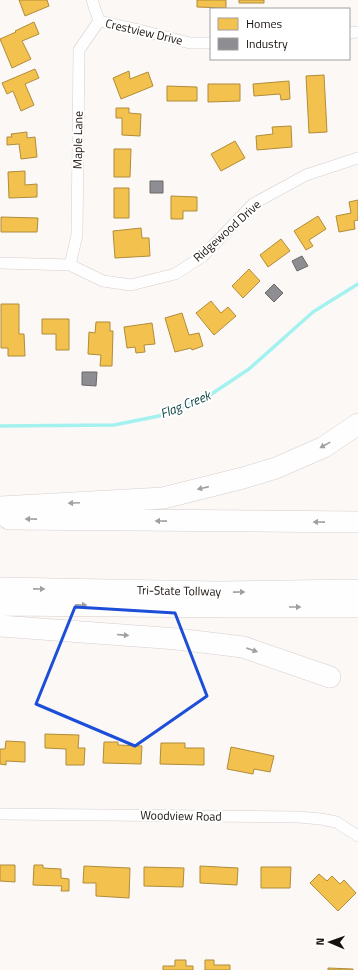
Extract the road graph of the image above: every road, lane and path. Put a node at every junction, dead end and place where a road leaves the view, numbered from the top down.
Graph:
1 (92, 0) edge
2 (99, 21) junction
3 (210, 43) edge
4 (358, 158) edge
5 (0, 263) edge
6 (70, 265) junction
7 (358, 424) edge
8 (0, 507) edge
9 (0, 519) edge
10 (358, 522) edge
11 (0, 588) edge
12 (358, 590) edge
13 (0, 604) edge
14 (358, 607) edge
15 (0, 626) edge
16 (330, 677) dead end
17 (0, 814) edge
18 (358, 836) edge

1 - 2 street, Crestview Drive
2 - 3 street, Crestview Drive
2 - 6 street, Maple Lane
4 - 6 street, Ridgewood Drive
5 - 6 street, Ridgewood Drive
7 -> 8 highway
10 -> 9 highway
11 -> 12 highway, Tri-State Tollway
13 -> 14 highway, Tri-State Tollway
15 -> 16 highway
17 - 18 street, Woodview Road

